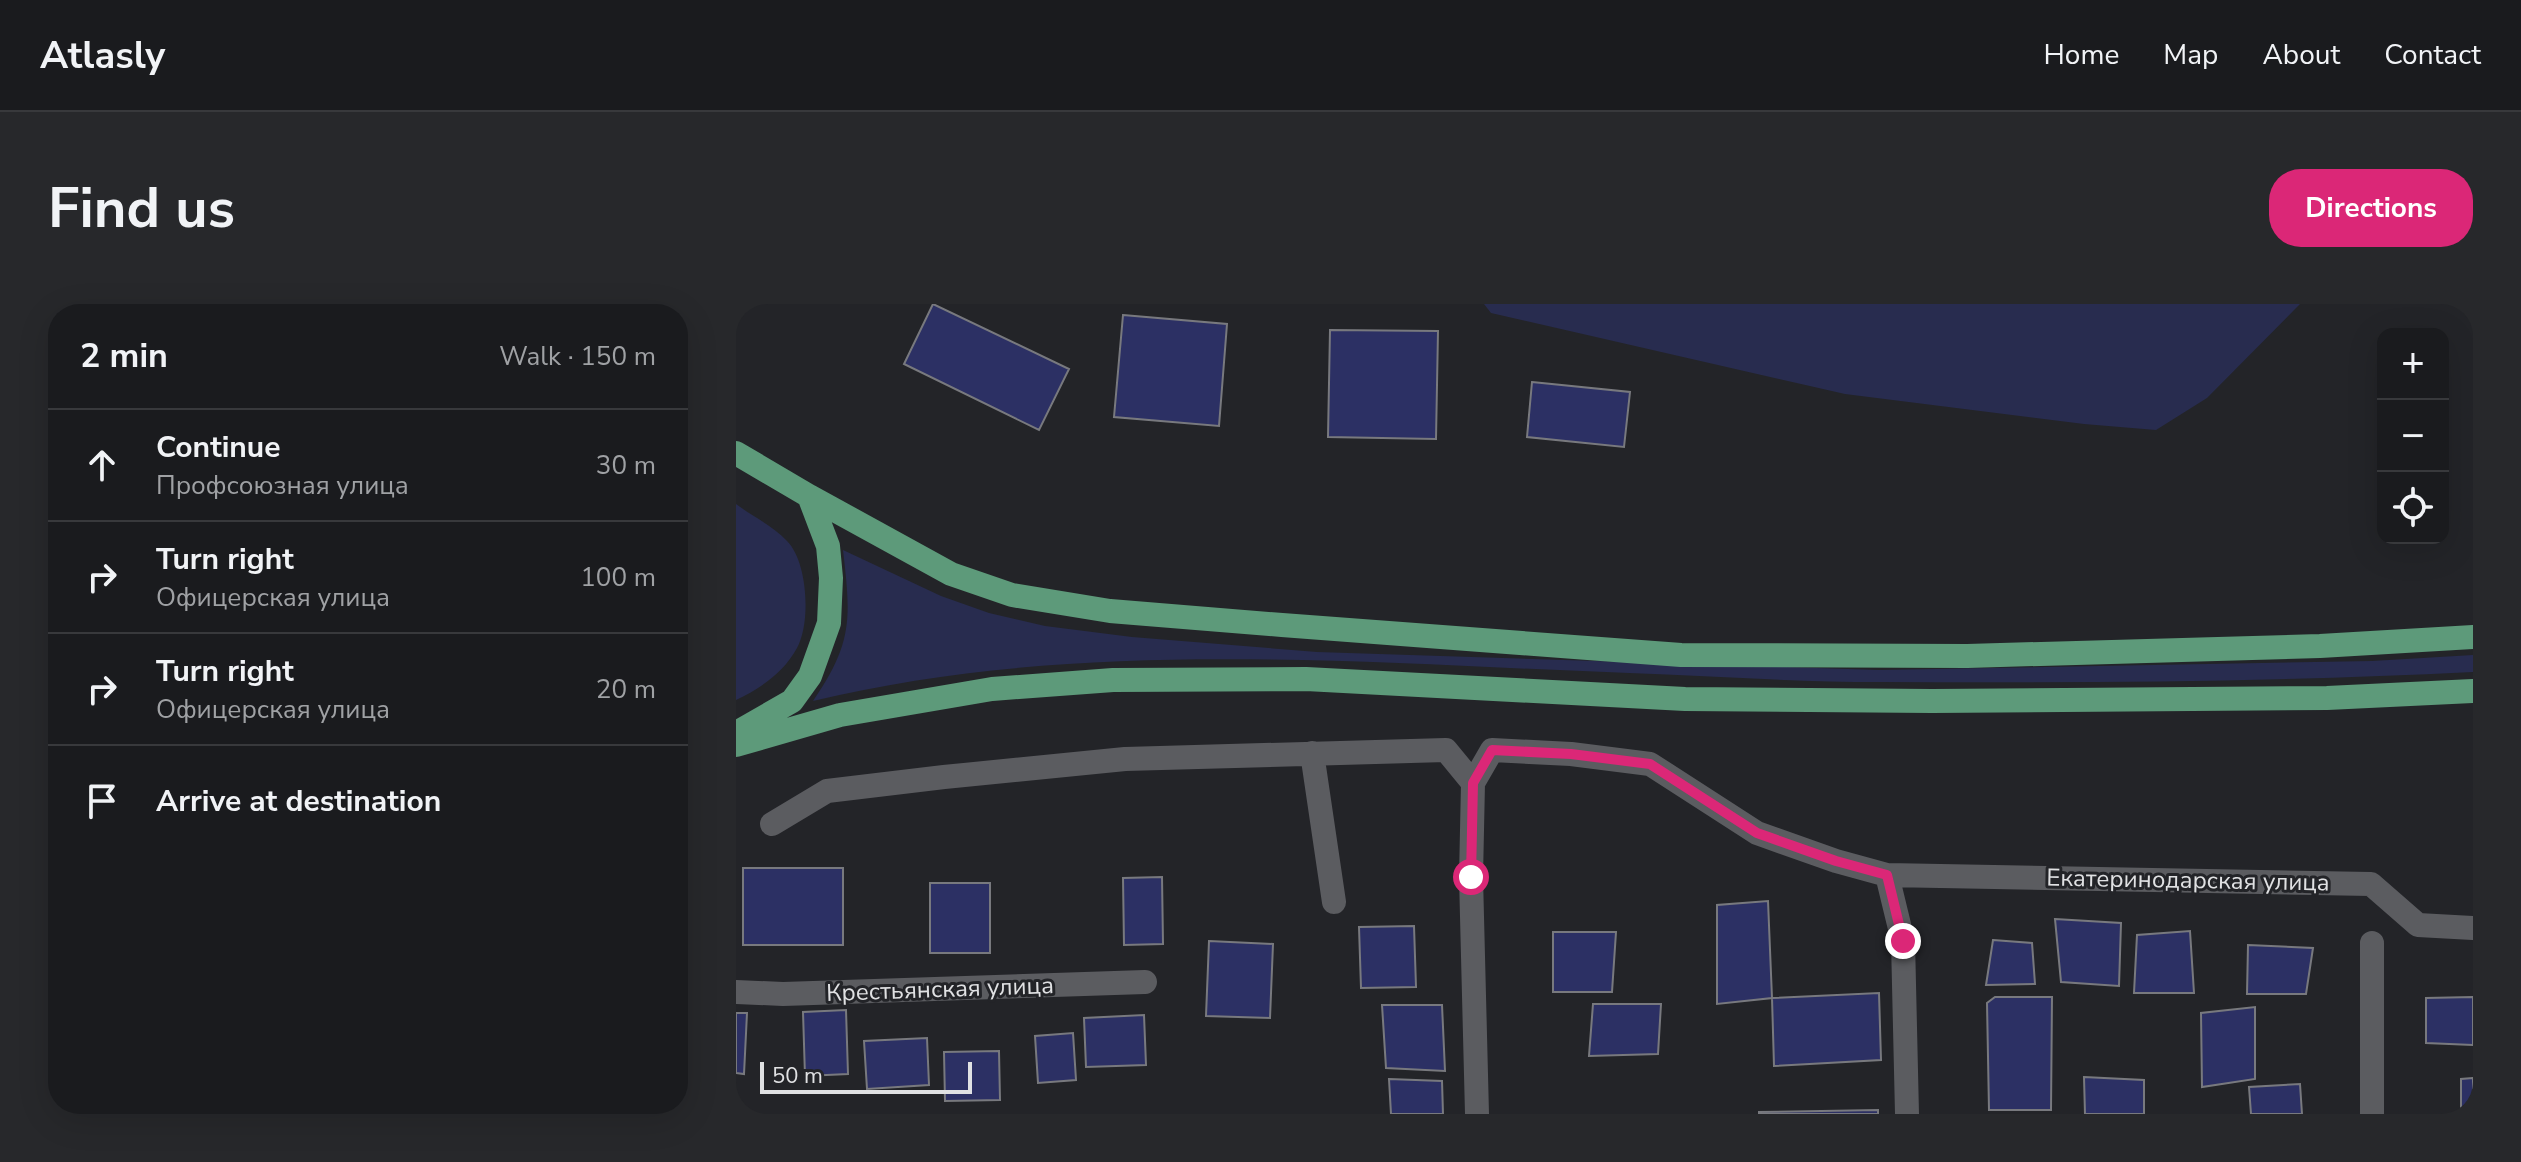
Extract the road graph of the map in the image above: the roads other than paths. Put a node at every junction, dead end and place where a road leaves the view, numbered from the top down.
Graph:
1 (736, 453) edge
2 (809, 496) junction
3 (2473, 637) edge
4 (2473, 691) edge
5 (736, 733) edge
6 (736, 745) edge
7 (1312, 753) junction
8 (1473, 783) junction
9 (772, 824) dead end
10 (1887, 875) junction
11 (1334, 902) dead end
12 (2473, 928) edge
13 (2372, 943) dead end
14 (1145, 982) dead end
15 (736, 992) edge
16 (1477, 1114) edge
17 (1907, 1114) edge
18 (2372, 1114) edge

1 - 2 main road
2 - 3 main road
2 - 5 main road
4 - 6 main road
7 - 8 street
7 - 9 street
7 - 11 street
8 - 10 street, Екатеринодарская улица
8 - 16 street
10 - 12 street, Екатеринодарская улица
10 - 17 street
13 - 18 street
14 - 15 street, Крестьянская улица

